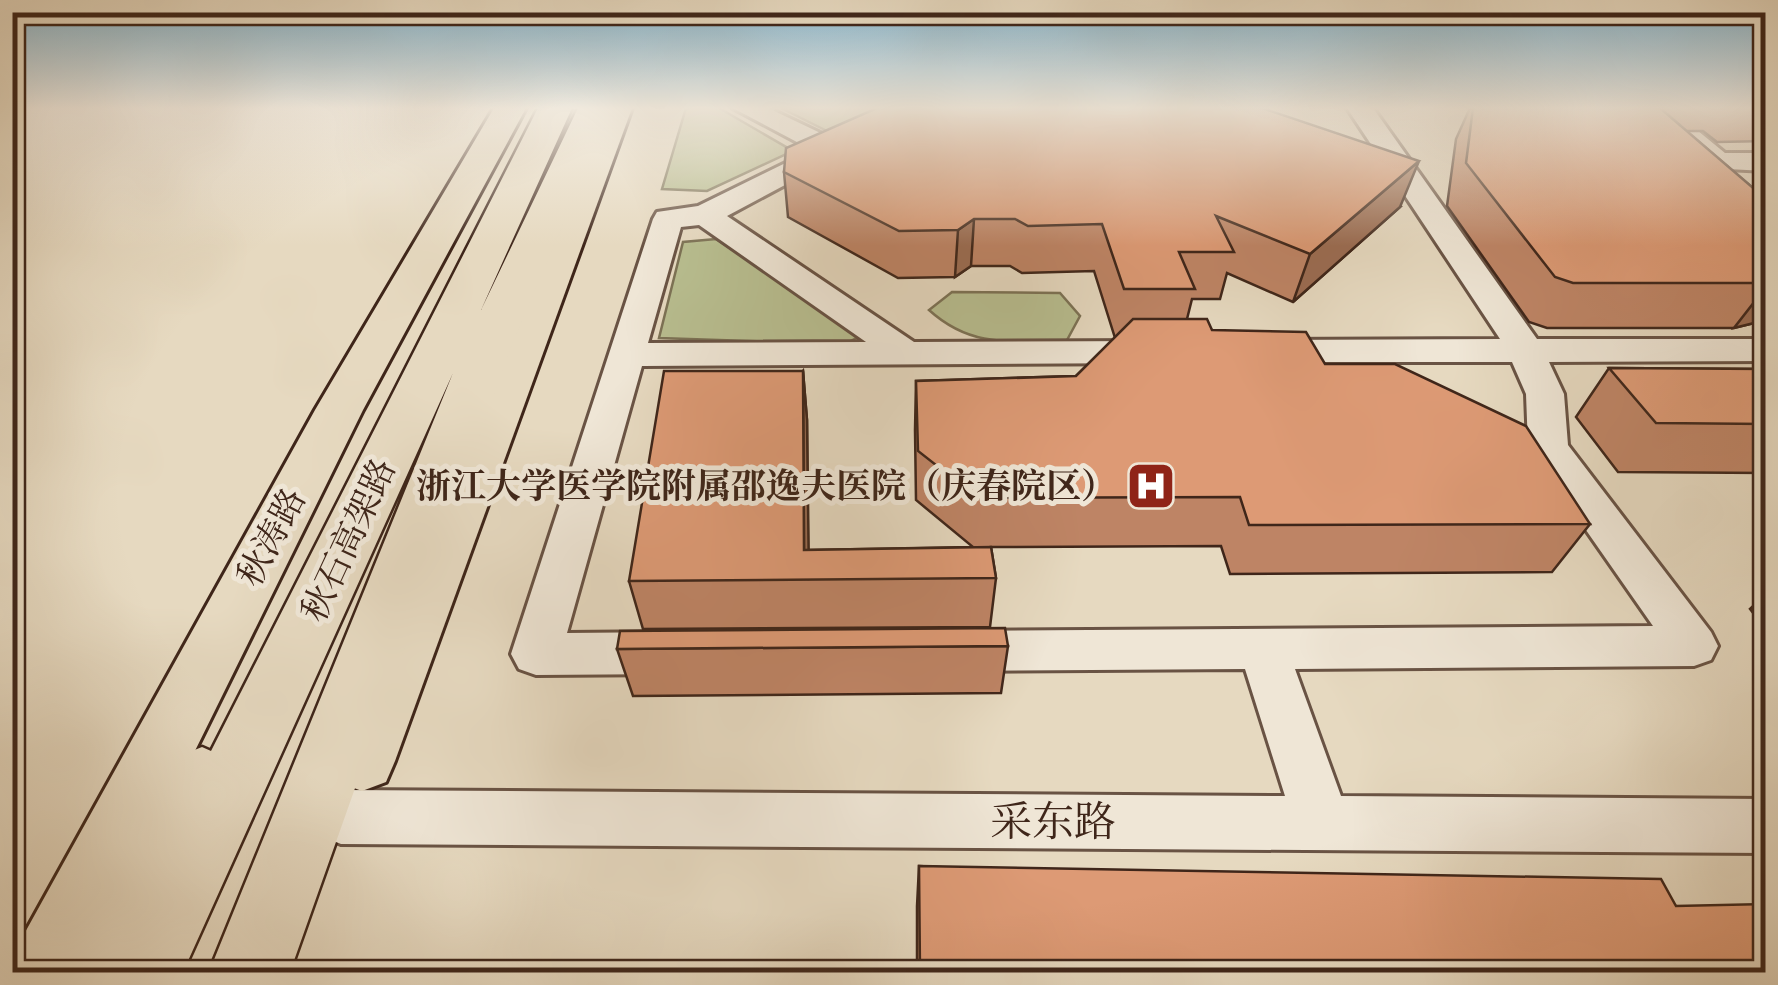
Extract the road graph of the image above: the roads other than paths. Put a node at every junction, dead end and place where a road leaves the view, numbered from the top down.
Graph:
1 (484, 154) edge
2 (533, 154) edge
3 (574, 154) edge
4 (598, 154) edge
5 (826, 154) edge
6 (1391, 154) edge
7 (1689, 154) edge
8 (1708, 154) edge
9 (1766, 162) edge
10 (1723, 184) edge
11 (705, 214) junction
12 (1524, 349) junction
13 (1766, 350) edge
14 (1186, 352) edge
15 (1226, 352) edge
16 (628, 355) junction
17 (908, 355) junction
18 (323, 592) junction
19 (1263, 649) junction
20 (909, 651) edge
21 (712, 653) edge
22 (341, 816) junction
23 (1322, 823) junction
24 (1766, 826) edge
25 (45, 972) edge
26 (78, 972) edge
27 (142, 972) edge
28 (250, 972) edge
29 (282, 972) edge

1 - 25 main road, 秋涛路
2 - 18 highway, 秋石高架路
3 - 28 highway, 秋石高架路
4 - 22 main road
5 - 11 street
6 - 12 street
7 - 10 street
8 - 9 street
11 - 16 street
11 - 17 street
12 - 13 street
12 - 15 street
12 - 19 street
14 - 17 street
16 - 17 street
16 - 21 street
18 - 26 highway
18 - 27 highway, 秋石高架路
19 - 20 street
19 - 23 street
22 - 23 street, 采东路
22 - 29 main road
23 - 24 street, 采东路

